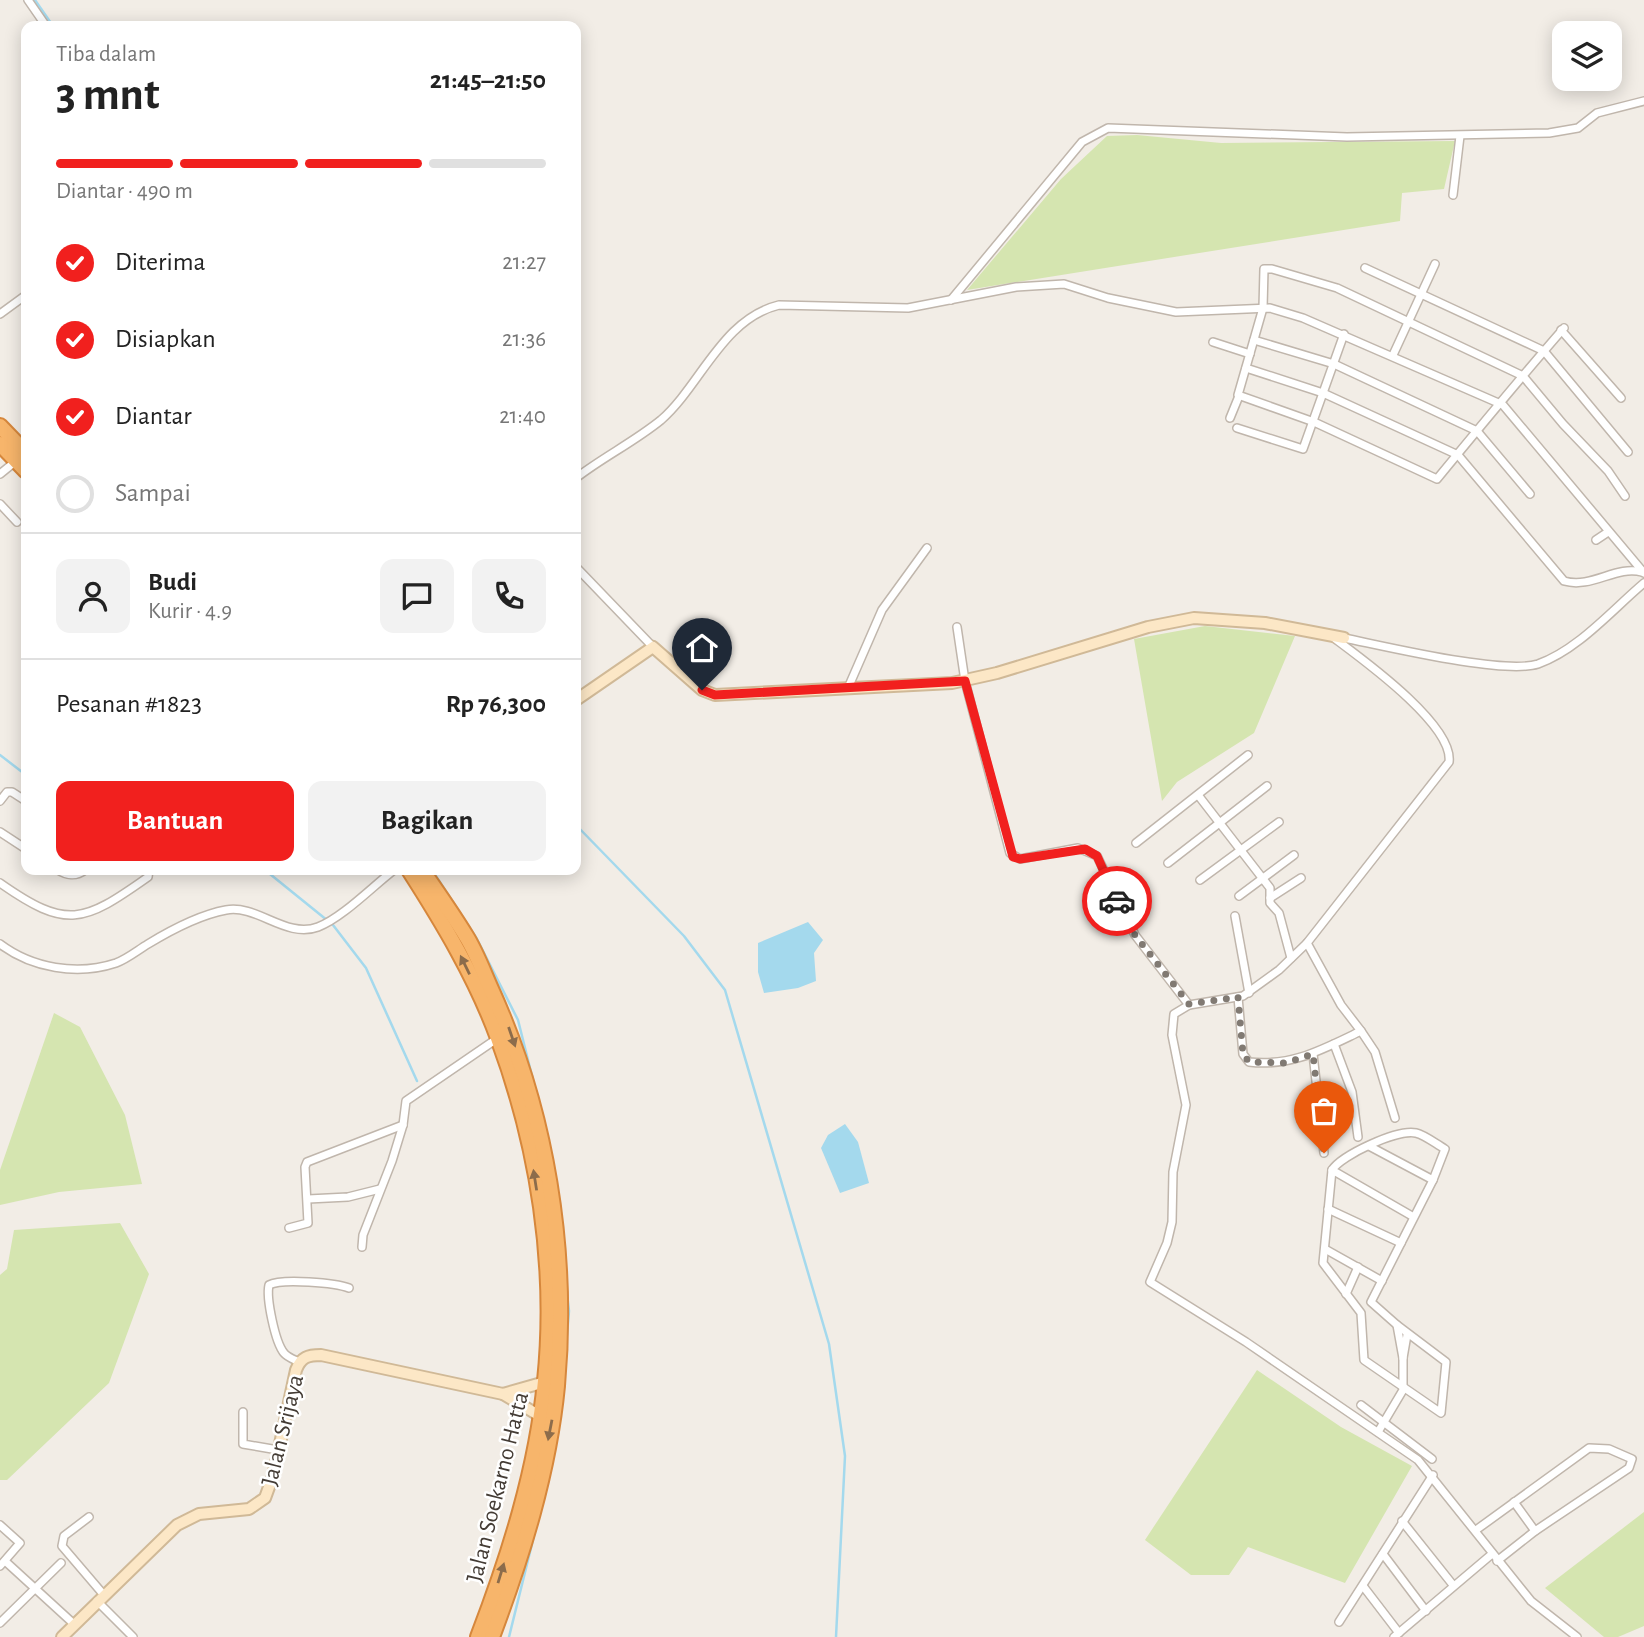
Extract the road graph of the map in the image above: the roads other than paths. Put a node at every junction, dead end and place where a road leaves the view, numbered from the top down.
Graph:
1 (28, 0) edge
2 (43, 21) edge
3 (1644, 101) edge
4 (1460, 136) junction
5 (1453, 195) dead end
6 (1435, 264) dead end
7 (1365, 268) dead end
8 (1421, 293) junction
9 (21, 299) edge
10 (951, 300) junction
11 (1263, 308) junction
12 (0, 314) edge
13 (1408, 321) junction
14 (1344, 334) junction
15 (1254, 340) junction
16 (1213, 342) dead end
17 (1544, 351) junction
18 (1250, 354) junction
19 (1393, 355) junction
20 (1334, 364) junction
21 (1246, 368) junction
22 (1523, 376) junction
23 (1323, 393) junction
24 (1239, 396) junction
25 (1622, 398) dead end
26 (1499, 403) junction
27 (1230, 418) dead end
28 (1314, 422) junction
29 (0, 426) edge
30 (1237, 428) dead end
31 (1477, 431) junction
32 (0, 444) edge
33 (1628, 452) dead end
34 (1458, 454) junction
35 (15, 466) edge
36 (581, 475) edge
37 (1530, 494) dead end
38 (1625, 496) dead end
39 (0, 504) edge
40 (17, 522) dead end
41 (1608, 532) junction
42 (1596, 540) dead end
43 (927, 548) dead end
44 (581, 572) edge
45 (1644, 573) edge
46 (1644, 583) edge
47 (957, 627) dead end
48 (1331, 636) junction
49 (1343, 638) joint
50 (653, 647) junction
51 (965, 681) junction
52 (848, 688) junction
53 (581, 697) edge
54 (1248, 755) dead end
55 (1267, 786) dead end
56 (1198, 795) junction
57 (21, 798) edge
58 (0, 802) edge
59 (1220, 822) junction
60 (1279, 822) dead end
61 (0, 832) edge
62 (1136, 843) dead end
63 (21, 846) edge
64 (1241, 850) junction
65 (1294, 855) dead end
66 (1168, 863) dead end
67 (148, 875) edge
68 (388, 875) edge
69 (412, 875) edge
70 (425, 875) edge
71 (1262, 878) junction
72 (1301, 878) dead end
73 (1200, 880) dead end
74 (0, 883) edge
75 (1239, 896) dead end
76 (1270, 898) junction
77 (1235, 916) dead end
78 (1307, 943) junction
79 (0, 944) edge
80 (1292, 958) junction
81 (1249, 993) junction
82 (1238, 997) junction
83 (1189, 1004) junction
84 (1361, 1031) junction
85 (498, 1038) junction
86 (1334, 1044) junction
87 (1313, 1054) junction
88 (1395, 1118) dead end
89 (403, 1125) junction
90 (1358, 1137) dead end
91 (1369, 1146) junction
92 (1324, 1153) dead end
93 (1332, 1170) junction
94 (1433, 1180) junction
95 (380, 1189) junction
96 (308, 1199) junction
97 (1328, 1209) junction
98 (1412, 1216) junction
99 (289, 1228) dead end
100 (1401, 1243) junction
101 (362, 1247) dead end
102 (1325, 1249) junction
103 (1358, 1267) junction
104 (1382, 1281) junction
105 (349, 1289) dead end
106 (1346, 1294) junction
107 (1371, 1302) junction
108 (1361, 1313) junction
109 (1397, 1325) junction
110 (1407, 1335) junction
111 (1402, 1358) junction
112 (299, 1362) junction
113 (545, 1382) junction
114 (1403, 1390) junction
115 (503, 1394) junction
116 (1361, 1405) dead end
117 (243, 1412) dead end
118 (540, 1416) junction
119 (1385, 1424) junction
120 (1378, 1432) junction
121 (278, 1450) junction
122 (1432, 1459) dead end
123 (1433, 1475) junction
124 (1514, 1502) junction
125 (89, 1517) dead end
126 (1402, 1521) junction
127 (0, 1525) edge
128 (1476, 1530) junction
129 (1535, 1531) junction
130 (1382, 1554) junction
131 (1492, 1554) junction
132 (1497, 1561) junction
133 (61, 1563) dead end
134 (3, 1564) edge
135 (1453, 1585) junction
136 (1363, 1586) junction
137 (34, 1588) junction
138 (100, 1597) junction
139 (1426, 1611) junction
140 (1339, 1622) dead end
141 (0, 1623) edge
142 (75, 1625) junction
143 (1396, 1635) edge
144 (62, 1637) edge
145 (133, 1637) edge
146 (478, 1637) edge
147 (492, 1637) edge
148 (1577, 1637) edge

1 - 2 street
3 - 4 street
4 - 5 street
4 - 10 street
6 - 8 street
7 - 8 street
8 - 13 street
8 - 17 street
9 - 12 street
10 - 11 street
10 - 36 street
11 - 13 street
11 - 14 street
11 - 15 street
13 - 19 street
13 - 22 street
14 - 19 street
14 - 20 street
15 - 18 street
15 - 20 street
16 - 18 street
17 - 22 street
17 - 25 street
17 - 33 street
18 - 21 street
19 - 26 street
20 - 23 street
20 - 31 street
21 - 23 street
21 - 24 street
22 - 26 street
22 - 38 street
23 - 28 street
23 - 34 street
24 - 27 street
24 - 28 street
26 - 31 street
26 - 41 street
28 - 30 street
28 - 34 street
29 - 35 highway
31 - 34 street
31 - 37 street
32 - 35 highway
34 - 45 street
39 - 40 street
41 - 42 street
41 - 45 street
43 - 52 street
44 - 50 street
46 - 49 street
47 - 51 street
48 - 49 street
48 - 51 street
48 - 78 street
50 - 52 street
50 - 53 street
51 - 52 street
51 - 83 street
54 - 56 street
55 - 59 street
56 - 59 street
56 - 62 street
57 - 58 street
59 - 64 street
59 - 66 street
60 - 64 street
61 - 63 street
64 - 71 street
64 - 73 street
65 - 71 street
67 - 74 street
68 - 79 street
85 -> 69 highway, Jalan Soekarno Hatta
70 -> 147 highway, Jalan Soekarno Hatta
71 - 75 street
71 - 76 street
72 - 76 street
76 - 80 street
77 - 81 street
78 - 80 street
78 - 84 street
80 - 81 street
81 - 82 street
82 - 83 street
82 - 87 street
83 - 120 street
84 - 86 street
84 - 88 street
85 - 89 street
113 -> 85 highway, Jalan Soekarno Hatta
86 - 87 street
86 - 90 street
87 - 92 street
89 - 95 street
89 - 96 street
91 - 93 street
91 - 94 street
91 - 94 street
93 - 97 street
93 - 98 street
94 - 98 street
95 - 96 street
95 - 101 street
96 - 99 street
97 - 100 street
97 - 102 street
98 - 100 street
100 - 104 street
102 - 103 street
102 - 106 street
103 - 104 street
103 - 106 street
104 - 107 street
105 - 112 street
106 - 108 street
107 - 108 street
107 - 109 street
108 - 114 street
109 - 110 street
109 - 111 street
110 - 111 street
110 - 114 street
111 - 114 street
112 - 115 street, Jalan Srijaya
112 - 121 street, Jalan Srijaya
113 - 115 street, Jalan Srijaya
113 - 118 highway, Jalan Soekarno Hatta
114 - 119 street
115 - 118 street
116 - 119 street
117 - 121 street
146 -> 118 highway, Jalan Soekarno Hatta
119 - 120 street
119 - 122 street
120 - 123 street
121 - 138 street, Jalan Srijaya
123 - 126 street
123 - 128 street
124 - 128 street
124 - 129 street
124 - 129 street
125 - 138 street
126 - 130 street
126 - 135 street
127 - 134 street
128 - 131 street
129 - 132 street
130 - 136 street
130 - 139 street
131 - 132 street
131 - 135 street
132 - 148 street
133 - 137 street
134 - 137 street
135 - 139 street
136 - 140 street
136 - 143 street
137 - 141 street
137 - 142 street
138 - 142 street, Jalan Srijaya
138 - 145 street
139 - 143 street
142 - 144 street, Jalan Srijaya

